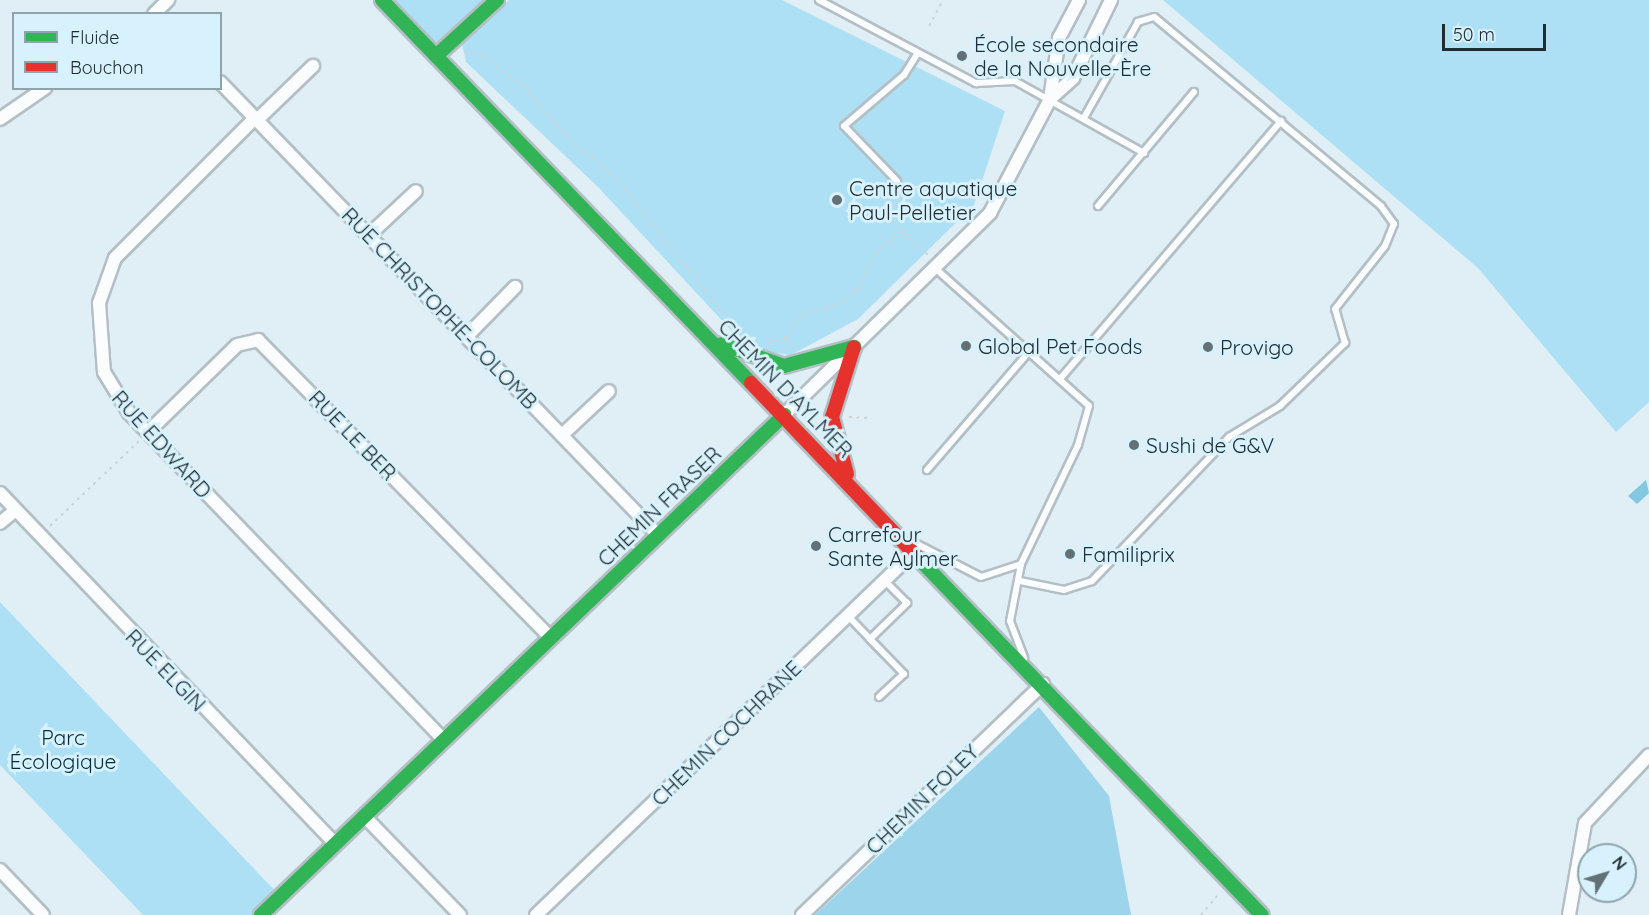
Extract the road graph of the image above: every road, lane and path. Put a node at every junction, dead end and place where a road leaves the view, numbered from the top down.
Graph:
1 (168, 0) edge
2 (382, 0) edge
3 (497, 0) edge
4 (819, 0) edge
5 (943, 0) edge
6 (1079, 0) edge
7 (1111, 0) edge
8 (156, 12) edge
9 (929, 26) dead end
10 (460, 51) dead end
11 (917, 54) junction
12 (436, 56) junction
13 (313, 66) dead end
14 (222, 84) edge
15 (42, 90) edge
16 (1194, 92) dead end
17 (1050, 99) junction
18 (1084, 118) junction
19 (0, 119) edge
20 (256, 119) junction
21 (1281, 122) junction
22 (1144, 153) junction
23 (897, 181) joint
24 (416, 190) dead end
25 (1098, 206) dead end
26 (904, 234) junction
27 (369, 235) junction
28 (937, 267) junction
29 (515, 287) dead end
30 (705, 334) junction
31 (466, 336) junction
32 (742, 336) dead end
33 (786, 339) junction
34 (759, 340) dead end
35 (854, 347) junction
36 (1029, 352) junction
37 (796, 357) dead end
38 (1060, 379) junction
39 (609, 391) dead end
40 (784, 415) junction
41 (844, 417) dead end
42 (870, 418) dead end
43 (147, 432) junction
44 (562, 435) junction
45 (927, 470) dead end
46 (855, 489) junction
47 (0, 493) edge
48 (12, 512) junction
49 (0, 523) edge
50 (658, 535) junction
51 (899, 535) junction
52 (38, 538) junction
53 (915, 551) junction
54 (1021, 564) junction
55 (885, 581) junction
56 (1020, 581) junction
57 (848, 616) junction
58 (550, 638) junction
59 (870, 639) junction
60 (1029, 669) junction
61 (1043, 684) junction
62 (879, 697) dead end
63 (444, 740) junction
64 (1649, 755) edge
65 (1160, 804) junction
66 (364, 816) junction
67 (335, 844) junction
68 (0, 870) edge
69 (1231, 881) junction
70 (43, 915) edge
71 (261, 915) edge
72 (460, 915) edge
73 (536, 915) edge
74 (802, 915) edge
75 (1201, 915) edge
76 (1262, 915) edge
77 (1277, 915) edge
78 (1569, 915) edge

1 - 8 street
2 - 12 main road, CHEMIN D'AYLMER
3 - 12 main road
4 - 11 lane
5 - 9 path
6 - 17 street, CHEMIN FRASER
7 - 17 street, CHEMIN FRASER
10 - 32 path
11 - 17 lane
11 - 23 lane
12 - 30 main road, CHEMIN D'AYLMER
13 - 20 street, RUE EDWARD
14 - 20 street, RUE CHRISTOPHE-COLOMB
15 - 19 street
16 - 22 lane
17 - 18 lane
17 - 28 street, CHEMIN FRASER
18 - 21 lane
18 - 22 lane
20 - 27 street, RUE CHRISTOPHE-COLOMB
20 - 43 street, RUE EDWARD
21 - 38 lane
21 - 56 lane
22 - 25 lane
23 - 26 path
24 - 27 street
26 - 28 path
26 - 33 path
27 - 31 street, RUE CHRISTOPHE-COLOMB
28 - 35 street, CHEMIN FRASER
28 - 36 lane
29 - 31 street
30 - 35 main road
30 - 40 main road, CHEMIN D'AYLMER
31 - 44 street, RUE CHRISTOPHE-COLOMB
33 - 34 path
33 - 37 path
35 - 40 street, CHEMIN FRASER
35 - 46 main road
36 - 38 lane
36 - 45 lane
38 - 54 lane
39 - 44 street
40 - 46 main road, CHEMIN D'AYLMER
40 - 50 main road, CHEMIN FRASER
41 - 42 path
43 - 52 path
43 - 58 street, RUE LE BER
43 - 63 street, RUE EDWARD
44 - 50 street, RUE CHRISTOPHE-COLOMB
46 - 51 main road, CHEMIN D'AYLMER
47 - 48 street, RUE ELGIN
48 - 49 street
48 - 52 street, RUE ELGIN
50 - 58 main road, CHEMIN FRASER
51 - 53 main road, CHEMIN D'AYLMER
51 - 54 lane
52 - 67 street, RUE ELGIN
53 - 55 street, CHEMIN COCHRANE
53 - 60 main road, CHEMIN D'AYLMER
54 - 56 lane
55 - 57 street, CHEMIN COCHRANE
55 - 59 lane
56 - 60 lane
57 - 59 lane
57 - 73 street, CHEMIN COCHRANE
58 - 63 main road, CHEMIN FRASER
59 - 62 lane
60 - 61 main road, CHEMIN D'AYLMER
61 - 65 main road, CHEMIN D'AYLMER
61 - 74 street, CHEMIN FOLEY
63 - 66 main road, CHEMIN FRASER
64 - 78 street
65 - 69 main road, CHEMIN D'AYLMER
65 - 77 main road, CHEMIN D'AYLMER
66 - 67 main road, CHEMIN FRASER
66 - 72 street
67 - 71 main road, CHEMIN FRASER
68 - 70 street
69 - 75 path
69 - 76 main road, CHEMIN D'AYLMER

